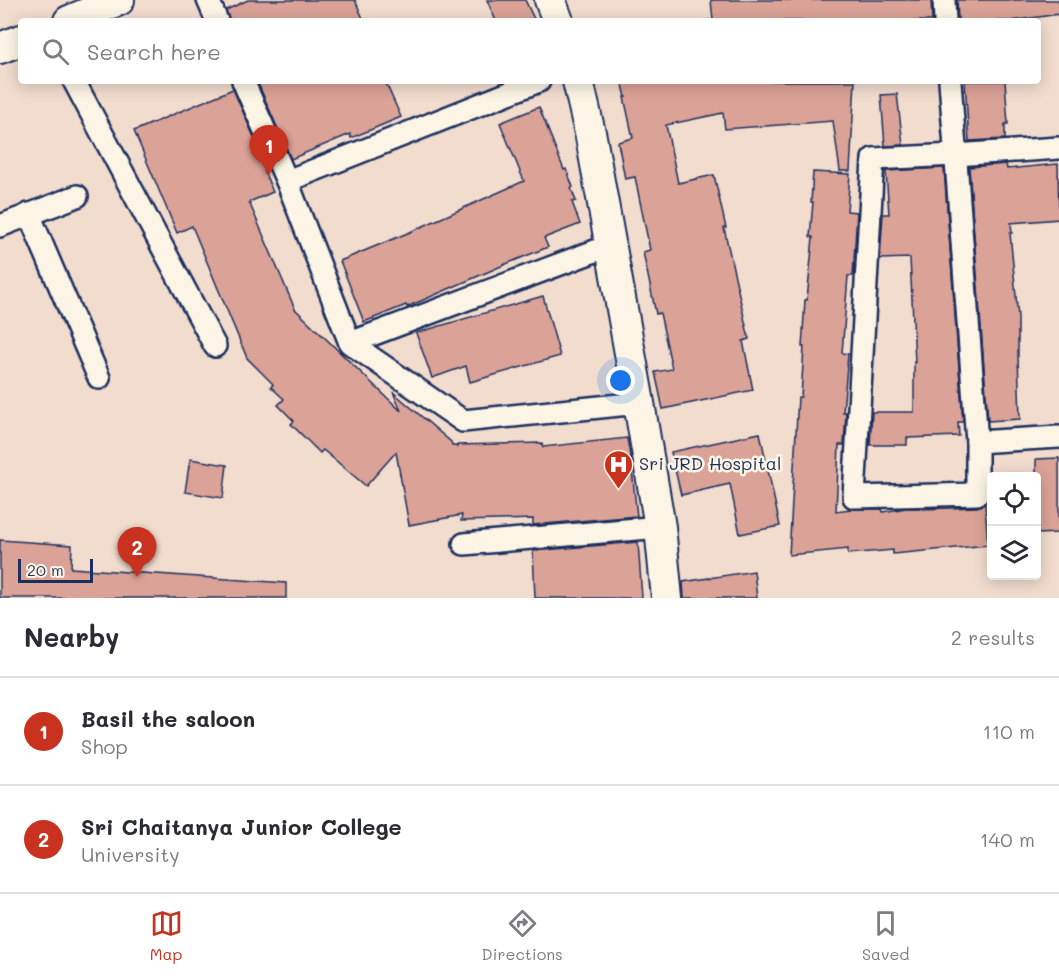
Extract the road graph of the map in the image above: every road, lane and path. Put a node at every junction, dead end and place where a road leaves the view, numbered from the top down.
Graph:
1 (119, 0) edge
2 (208, 0) edge
3 (550, 0) edge
4 (944, 0) edge
5 (76, 18) edge
6 (216, 18) edge
7 (557, 18) edge
8 (945, 18) edge
9 (18, 41) edge
10 (0, 48) edge
11 (76, 84) edge
12 (244, 84) edge
13 (531, 84) edge
14 (579, 84) edge
15 (950, 84) edge
16 (1059, 147) edge
17 (955, 155) junction
18 (287, 181) junction
19 (76, 196) dead end
20 (29, 214) junction
21 (0, 226) edge
22 (611, 244) junction
23 (350, 343) junction
24 (215, 346) dead end
25 (99, 378) dead end
26 (639, 403) junction
27 (1059, 437) edge
28 (977, 442) junction
29 (660, 527) junction
30 (464, 544) dead end
31 (667, 598) edge

1 - 5 street
2 - 6 street
3 - 7 street
4 - 8 street
9 - 10 street
11 - 24 street
12 - 18 street
13 - 18 street
14 - 22 street
15 - 17 street
16 - 17 street
17 - 28 street
17 - 28 street
18 - 23 street
19 - 20 street
20 - 21 street
20 - 25 street
22 - 23 street
22 - 26 street
23 - 26 street
26 - 29 street
27 - 28 street
29 - 30 street
29 - 31 street

